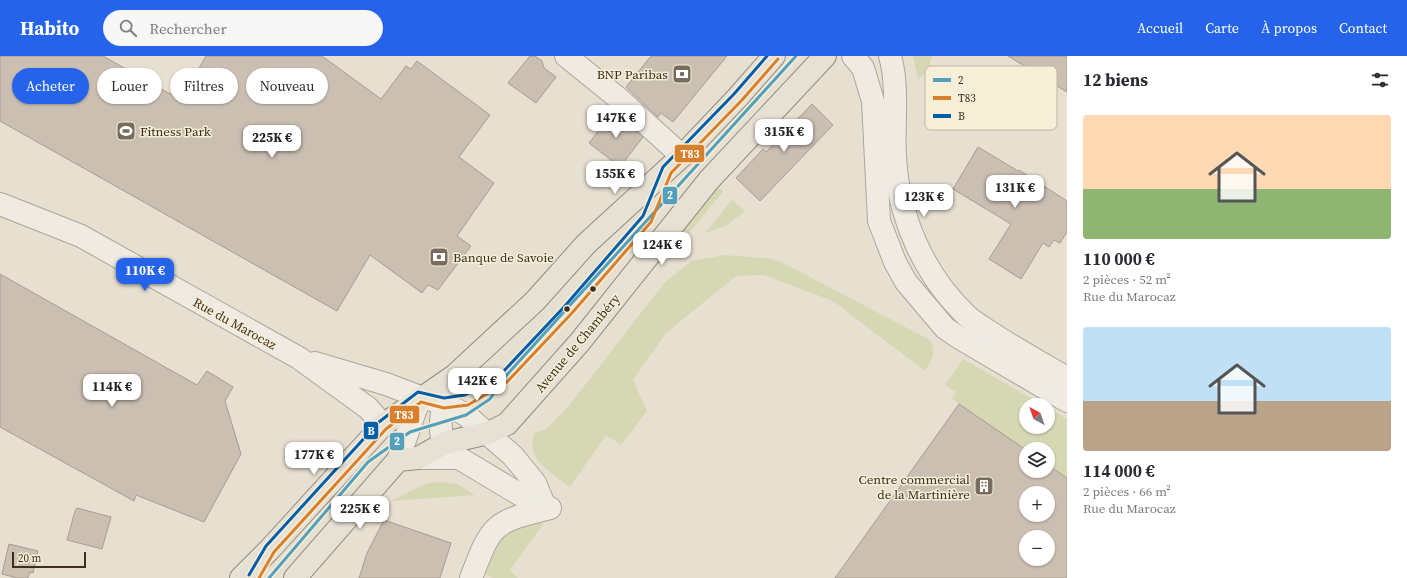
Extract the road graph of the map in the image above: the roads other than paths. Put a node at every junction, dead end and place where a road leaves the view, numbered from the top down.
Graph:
1 (566, 56) edge
2 (774, 56) edge
3 (825, 56) edge
4 (852, 56) edge
5 (890, 56) edge
6 (682, 156) junction
7 (0, 204) edge
8 (958, 337) junction
9 (1024, 354) junction
10 (299, 358) junction
11 (454, 376) junction
12 (1067, 378) edge
13 (420, 397) junction
14 (1067, 401) edge
15 (444, 403) junction
16 (383, 425) junction
17 (488, 433) junction
18 (452, 451) junction
19 (408, 459) junction
20 (550, 508) dead end
21 (246, 573) edge
22 (295, 578) edge
23 (470, 578) edge

1 - 6 street
2 - 6 main road
3 - 17 main road, Avenue de Chambéry
4 - 8 street
5 - 9 street
6 - 11 main road
7 - 10 street, Rue du Marocaz
8 - 9 street
8 - 14 street
9 - 12 street
10 - 13 street, Rue du Marocaz
10 - 16 street, Rue du Marocaz
11 - 13 main road
11 - 15 street
13 - 15 street, Rue du Marocaz
13 - 16 main road
13 - 19 street
15 - 17 street, Rue du Marocaz
15 - 18 street
16 - 21 main road
17 - 18 main road, Avenue de Chambéry
17 - 18 street, Rue du Marocaz
18 - 19 main road, Avenue de Chambéry
19 - 22 main road, Avenue de Chambéry
20 - 23 street

